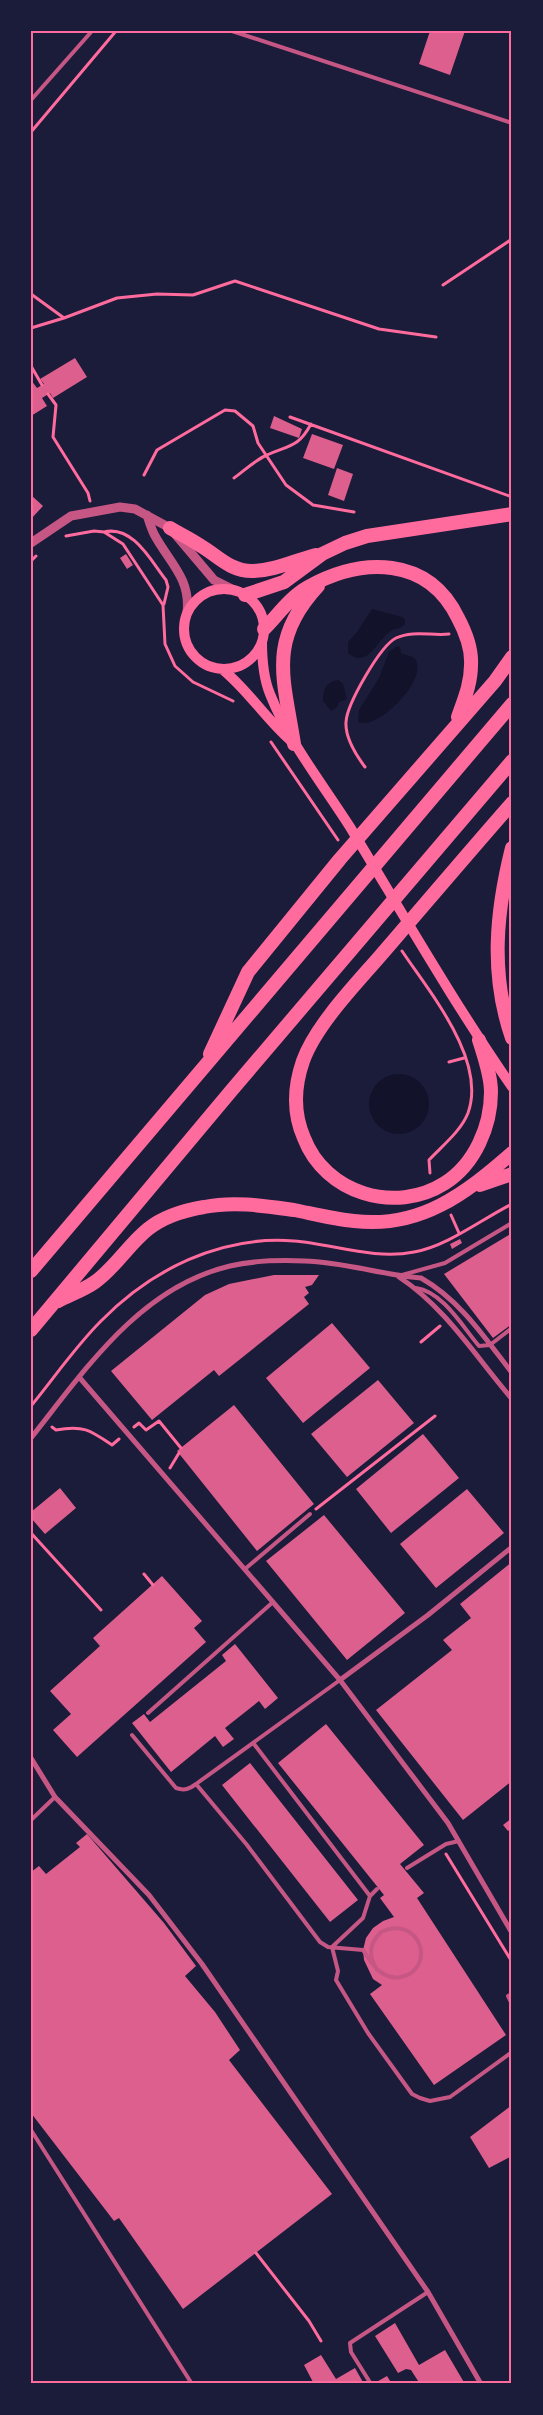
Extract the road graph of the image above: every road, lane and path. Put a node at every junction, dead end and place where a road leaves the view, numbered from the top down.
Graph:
1 (92, 31) edge
2 (116, 31) edge
3 (232, 31) edge
4 (31, 100) edge
5 (512, 123) edge
6 (31, 132) edge
7 (512, 239) edge
8 (443, 285) dead end
9 (31, 294) edge
10 (64, 318) junction
11 (31, 328) edge
12 (436, 337) dead end
13 (31, 366) edge
14 (42, 385) dead end
15 (48, 394) dead end
16 (290, 417) dead end
17 (312, 424) junction
18 (265, 456) junction
19 (144, 475) dead end
20 (234, 478) dead end
21 (512, 497) edge
22 (92, 511) junction
23 (354, 512) dead end
24 (512, 514) edge
25 (147, 515) junction
26 (170, 528) junction
27 (94, 531) junction
28 (104, 532) junction
29 (64, 537) dead end
30 (31, 543) edge
31 (38, 554) dead end
32 (322, 554) junction
33 (31, 561) edge
34 (323, 582) junction
35 (239, 593) junction
36 (164, 605) junction
37 (187, 612) junction
38 (463, 627) junction
39 (263, 636) junction
40 (512, 657) edge
41 (222, 669) junction
42 (512, 704) edge
43 (239, 705) dead end
44 (456, 725) junction
45 (267, 737) dead end
46 (294, 744) junction
47 (512, 761) edge
48 (365, 767) dead end
49 (512, 803) edge
50 (512, 848) edge
51 (342, 854) junction
52 (395, 946) junction
53 (512, 1038) edge
54 (480, 1040) junction
55 (464, 1058) junction
56 (449, 1062) dead end
57 (202, 1071) junction
58 (512, 1087) edge
59 (512, 1153) edge
60 (430, 1174) dead end
61 (512, 1174) edge
62 (472, 1188) junction
63 (449, 1212) dead end
64 (512, 1223) edge
65 (459, 1232) dead end
66 (31, 1271) edge
67 (399, 1276) junction
68 (416, 1288) junction
69 (52, 1304) junction
70 (512, 1328) edge
71 (31, 1330) edge
72 (434, 1331) dead end
73 (421, 1342) dead end
74 (490, 1345) junction
75 (512, 1373) edge
76 (79, 1377) junction
77 (512, 1399) edge
78 (435, 1416) dead end
79 (31, 1438) edge
80 (179, 1454) dead end
81 (165, 1475) junction
82 (310, 1514) joint
83 (31, 1533) edge
84 (512, 1547) edge
85 (245, 1569) junction
86 (144, 1574) dead end
87 (153, 1585) dead end
88 (273, 1602) junction
89 (101, 1610) dead end
90 (340, 1680) junction
91 (148, 1713) dead end
92 (132, 1735) dead end
93 (254, 1744) junction
94 (31, 1758) edge
95 (196, 1784) junction
96 (55, 1797) junction
97 (31, 1820) edge
98 (460, 1841) junction
99 (441, 1847) junction
100 (407, 1868) dead end
101 (377, 1889) dead end
102 (370, 1896) junction
103 (512, 1933) edge
104 (332, 1947) junction
105 (512, 1962) edge
106 (377, 1970) junction
107 (512, 1994) edge
108 (512, 2004) edge
109 (512, 2052) edge
110 (31, 2130) edge
111 (256, 2253) dead end
112 (428, 2292) junction
113 (321, 2341) dead end
114 (192, 2384) edge
115 (371, 2384) edge
116 (481, 2384) edge

1 - 4 lane
2 - 6 path
3 - 5 lane
7 - 8 path
9 - 10 path
10 - 11 path
10 - 12 path
13 - 14 path
15 - 22 path
16 - 17 path
17 - 18 path
17 - 21 path
18 - 19 path
18 - 20 path
18 - 23 path
22 - 25 street
22 - 27 path
22 - 30 street
24 - 32 highway
25 - 26 street
25 - 37 street
26 - 32 highway
26 - 35 street
27 - 28 path
27 - 29 path
28 - 36 path
28 - 36 path
31 - 33 path
32 - 35 highway
34 - 38 highway
34 - 39 highway
34 - 46 highway
35 - 37 main road
35 - 39 main road
36 - 43 path
37 - 41 main road
38 - 44 highway
38 - 48 path
39 - 41 main road
39 - 46 main road
40 - 44 highway
41 - 46 main road
42 - 57 highway
44 - 51 highway
45 - 51 path
46 - 54 main road
47 - 69 highway
49 - 52 highway
50 - 53 highway
51 - 57 highway
52 - 54 highway
52 - 55 path
54 - 58 main road
55 - 56 path
55 - 60 path
57 - 66 highway
59 - 62 highway
61 - 62 highway
62 - 69 highway
63 - 65 path
64 - 67 lane
67 - 68 street
67 - 74 street
67 - 76 street
68 - 74 lane
68 - 77 street
69 - 71 highway
70 - 74 lane
72 - 73 path
74 - 75 street
76 - 79 street
76 - 81 street
78 - 82 path
80 - 81 path
81 - 85 street
82 - 85 lane
83 - 89 path
84 - 90 street
85 - 88 street
86 - 87 path
88 - 90 street
88 - 91 lane
90 - 93 lane
90 - 98 street
92 - 95 lane
93 - 95 lane
93 - 102 lane
94 - 96 street
95 - 104 lane
96 - 97 lane
96 - 112 street
98 - 99 lane
98 - 103 street
99 - 100 lane
99 - 105 path
101 - 102 lane
102 - 104 lane
104 - 106 lane
104 - 109 lane
106 - 106 lane
107 - 108 lane
110 - 114 lane
111 - 113 path
112 - 115 lane
112 - 116 street

